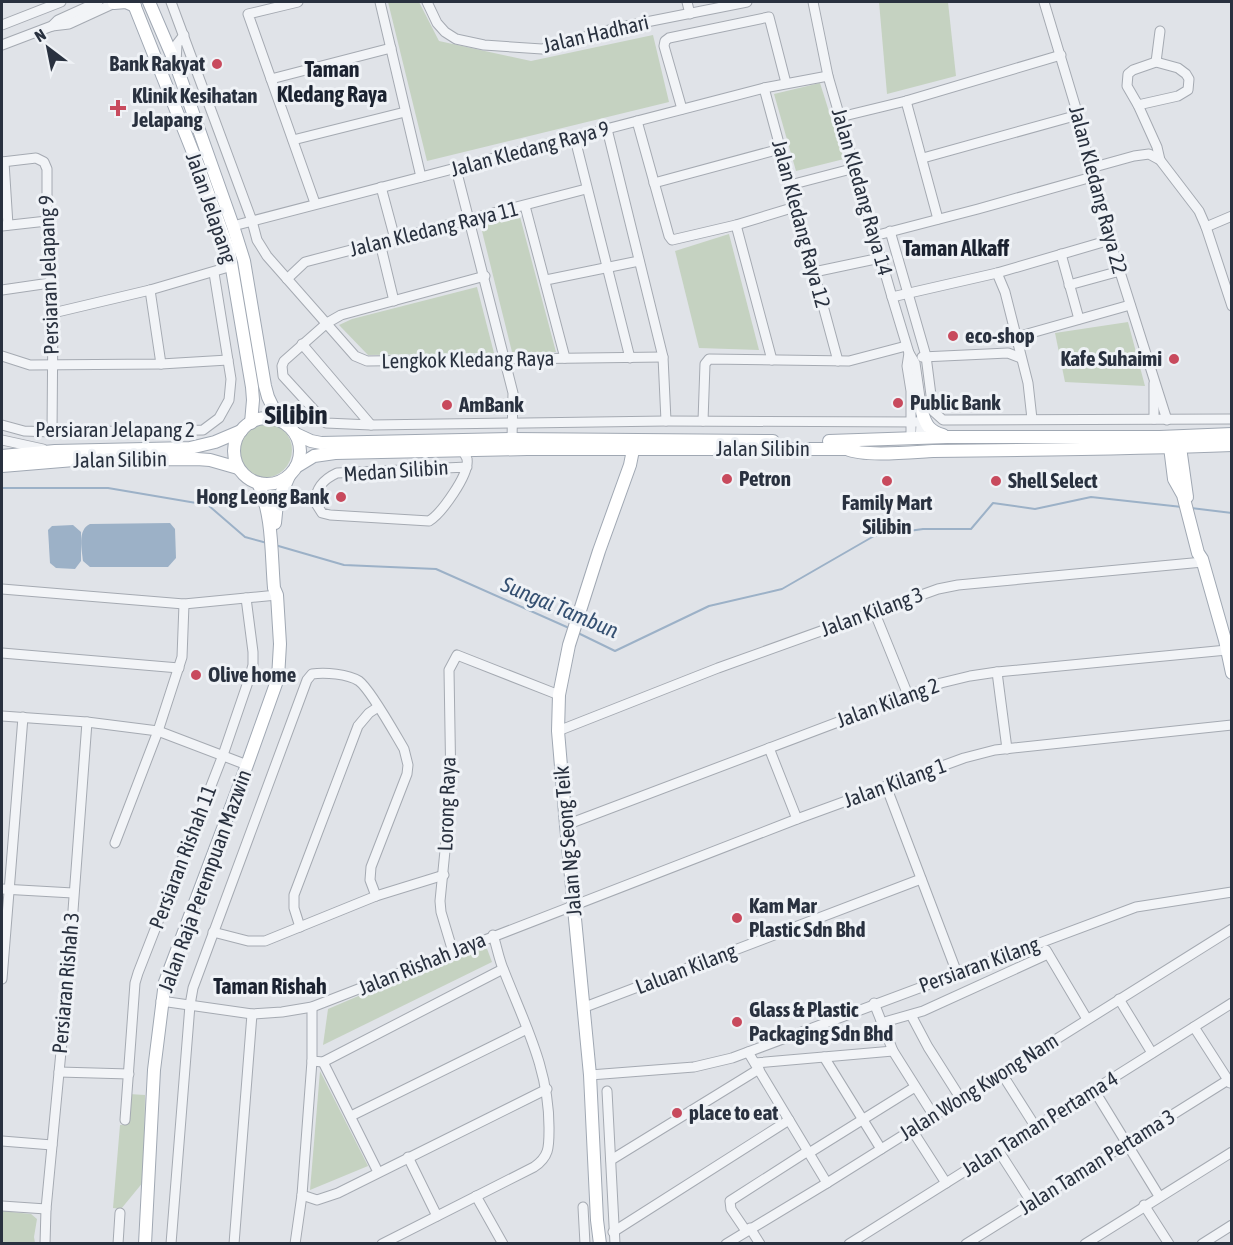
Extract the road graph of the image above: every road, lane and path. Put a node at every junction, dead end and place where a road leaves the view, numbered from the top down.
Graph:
1 (62, 2) edge
2 (98, 2) edge
3 (115, 2) edge
4 (149, 2) edge
5 (171, 2) edge
6 (298, 2) edge
7 (380, 2) edge
8 (428, 2) edge
9 (687, 2) edge
10 (747, 2) edge
11 (813, 2) edge
12 (820, 2) edge
13 (1044, 2) edge
14 (134, 4) edge
15 (690, 14) junction
16 (2, 25) edge
17 (52, 26) junction
18 (818, 30) junction
19 (1160, 31) dead end
20 (184, 35) junction
21 (2, 45) edge
22 (391, 48) junction
23 (1061, 55) junction
24 (1156, 62) junction
25 (176, 65) junction
26 (828, 76) junction
27 (271, 79) junction
28 (786, 83) junction
29 (764, 88) junction
30 (906, 101) junction
31 (1137, 105) junction
32 (682, 109) junction
33 (405, 112) junction
34 (1078, 115) junction
35 (840, 117) junction
36 (637, 121) junction
37 (607, 129) junction
38 (575, 139) junction
39 (293, 140) junction
40 (780, 150) junction
41 (922, 158) junction
42 (1160, 160) junction
43 (3, 162) edge
44 (1090, 165) junction
45 (855, 168) junction
46 (456, 169) junction
47 (421, 177) junction
48 (1092, 177) junction
49 (654, 183) junction
50 (790, 185) junction
51 (381, 187) junction
52 (586, 189) junction
53 (315, 203) junction
54 (525, 206) junction
55 (795, 207) junction
56 (1232, 216) edge
57 (469, 219) junction
58 (938, 219) junction
59 (252, 220) junction
60 (47, 221) junction
61 (736, 225) junction
62 (5, 226) edge
63 (233, 226) junction
64 (1206, 227) junction
65 (891, 231) junction
66 (874, 236) junction
67 (395, 239) junction
68 (1110, 240) junction
69 (380, 243) junction
70 (1061, 254) junction
71 (880, 258) junction
72 (639, 261) junction
73 (232, 266) junction
74 (607, 268) junction
75 (1120, 271) junction
76 (814, 272) junction
77 (214, 273) junction
78 (997, 273) junction
79 (485, 276) junction
80 (287, 279) junction
81 (546, 280) junction
82 (50, 284) junction
83 (1069, 285) junction
84 (2, 290) edge
85 (150, 290) junction
86 (907, 293) junction
87 (892, 297) junction
88 (394, 301) junction
89 (1130, 305) junction
90 (1232, 306) edge
91 (53, 313) junction
92 (1079, 319) junction
93 (327, 323) junction
94 (1017, 339) junction
95 (302, 344) junction
96 (1008, 353) junction
97 (909, 355) junction
98 (2, 356) edge
99 (926, 356) junction
100 (663, 357) junction
101 (565, 358) junction
102 (630, 358) junction
103 (1021, 358) junction
104 (228, 360) junction
105 (505, 360) junction
106 (772, 360) junction
107 (838, 361) junction
108 (161, 364) junction
109 (52, 365) junction
110 (1154, 378) junction
111 (925, 415) junction
112 (1032, 418) junction
113 (1154, 419) junction
114 (1232, 419) edge
115 (279, 420) junction
116 (1167, 420) junction
117 (666, 421) junction
118 (703, 421) junction
119 (910, 422) junction
120 (2, 424) edge
121 (514, 424) junction
122 (371, 425) junction
123 (246, 427) junction
124 (52, 432) junction
125 (296, 434) junction
126 (1232, 434) edge
127 (947, 437) junction
128 (512, 439) junction
129 (2, 440) edge
130 (915, 440) junction
131 (451, 441) junction
132 (616, 444) junction
133 (1175, 444) junction
134 (1232, 445) edge
135 (527, 449) junction
136 (657, 449) junction
137 (847, 449) junction
138 (633, 450) junction
139 (1006, 450) junction
140 (55, 451) junction
141 (468, 455) junction
142 (2, 456) edge
143 (2, 466) edge
144 (238, 468) junction
145 (293, 471) junction
146 (628, 471) junction
147 (258, 483) junction
148 (272, 522) junction
149 (1202, 560) junction
150 (2, 589) edge
151 (277, 595) junction
152 (246, 598) junction
153 (184, 604) junction
154 (874, 611) junction
155 (1228, 642) edge
156 (2, 653) edge
157 (178, 668) junction
158 (997, 672) junction
159 (1232, 673) edge
160 (559, 695) junction
161 (908, 695) junction
162 (378, 707) junction
163 (2, 716) edge
164 (23, 717) junction
165 (87, 722) junction
166 (1232, 726) edge
167 (158, 731) junction
168 (558, 731) junction
169 (769, 748) junction
170 (1007, 749) junction
171 (223, 755) junction
172 (247, 765) junction
173 (886, 786) junction
174 (797, 819) junction
175 (566, 825) junction
176 (115, 843) dead end
177 (444, 875) junction
178 (921, 879) junction
179 (5, 889) edge
180 (1232, 892) edge
181 (73, 893) junction
182 (376, 896) junction
183 (574, 905) junction
184 (300, 927) junction
185 (1232, 929) edge
186 (213, 932) junction
187 (494, 935) junction
188 (1042, 942) junction
189 (453, 952) junction
190 (1048, 954) junction
191 (503, 969) junction
192 (957, 973) junction
193 (2, 979) edge
194 (1119, 999) junction
195 (161, 1001) junction
196 (874, 1003) junction
197 (1232, 1004) edge
198 (190, 1005) junction
199 (312, 1007) junction
200 (585, 1007) junction
201 (252, 1014) junction
202 (911, 1016) junction
203 (1087, 1019) junction
204 (882, 1023) junction
205 (1194, 1027) junction
206 (526, 1029) junction
207 (893, 1051) junction
208 (748, 1052) junction
209 (1152, 1053) junction
210 (824, 1057) junction
211 (312, 1061) junction
212 (323, 1062) junction
213 (757, 1066) junction
214 (59, 1072) junction
215 (129, 1074) junction
216 (1002, 1074) junction
217 (590, 1075) junction
218 (1230, 1083) edge
219 (915, 1087) junction
220 (547, 1089) junction
221 (1094, 1090) junction
222 (607, 1091) dead end
223 (961, 1099) junction
224 (351, 1116) junction
225 (934, 1116) junction
226 (863, 1119) junction
227 (125, 1120) dead end
228 (789, 1120) junction
229 (1035, 1126) junction
230 (912, 1130) junction
231 (2, 1141) edge
232 (1127, 1144) junction
233 (52, 1145) junction
234 (881, 1149) junction
235 (998, 1150) junction
236 (808, 1152) junction
237 (1232, 1152) edge
238 (408, 1157) junction
239 (610, 1160) junction
240 (378, 1172) junction
241 (827, 1183) junction
242 (946, 1183) junction
243 (302, 1195) junction
244 (477, 1196) junction
245 (1159, 1196) junction
246 (1032, 1203) junction
247 (1144, 1205) junction
248 (2, 1206) edge
249 (583, 1207) dead end
250 (46, 1209) junction
251 (120, 1213) dead end
252 (437, 1216) junction
253 (1232, 1225) edge
254 (748, 1230) junction
255 (613, 1232) junction
256 (45, 1244) edge
257 (118, 1244) edge
258 (145, 1244) edge
259 (171, 1244) edge
260 (234, 1244) edge
261 (295, 1244) edge
262 (382, 1244) edge
263 (503, 1244) edge
264 (585, 1244) edge
265 (600, 1244) edge
266 (615, 1244) edge
267 (726, 1244) edge
268 (760, 1244) edge
269 (849, 1244) edge
270 (966, 1244) edge
271 (1085, 1244) edge
272 (1169, 1244) edge
273 (1202, 1244) edge

1 - 16 street
2 - 17 street
3 - 14 main road
3 - 17 street
4 - 25 main road, Jalan Jelapang
5 - 20 street, Lengkok Kledang Raya
6 - 27 street
7 - 22 street
8 - 15 street, Jalan Hadhari
9 - 15 street
10 - 15 street, Jalan Hadhari
11 - 18 street, Jalan Kledang Raya 14
12 - 18 street, Jalan Kledang Raya 14
13 - 23 street, Jalan Kledang Raya 22
14 - 73 main road, Jalan Jelapang
17 - 21 street
18 - 26 street, Jalan Kledang Raya 14
19 - 24 street
20 - 25 street
20 - 59 street, Lengkok Kledang Raya
22 - 27 street
22 - 33 street
23 - 30 street
23 - 34 street, Jalan Kledang Raya 22
24 - 31 street
24 - 31 street
25 - 63 main road, Jalan Jelapang
26 - 28 street, Jalan Kledang Raya 9
26 - 35 street, Jalan Kledang Raya 14
27 - 39 street
28 - 29 street, Jalan Kledang Raya 9
28 - 32 street
29 - 32 street, Jalan Kledang Raya 9
29 - 40 street, Jalan Kledang Raya 12
30 - 35 street
30 - 41 street
31 - 42 street
32 - 36 street, Jalan Kledang Raya 9
33 - 39 street
33 - 47 street
34 - 41 street
34 - 44 street, Jalan Kledang Raya 22
35 - 45 street, Jalan Kledang Raya 14
36 - 37 street, Jalan Kledang Raya 9
36 - 49 street
37 - 38 street, Jalan Kledang Raya 9
37 - 72 street
38 - 46 street, Jalan Kledang Raya 9
38 - 52 street
39 - 53 street
40 - 49 street
40 - 50 street, Jalan Kledang Raya 12
41 - 58 street
42 - 44 street
42 - 64 street
43 - 60 street, Persiaran Jelapang 9
43 - 62 street
44 - 48 street, Jalan Kledang Raya 22
45 - 50 street
45 - 66 street, Jalan Kledang Raya 14
46 - 47 street, Jalan Kledang Raya 9
46 - 57 street
47 - 51 street, Jalan Kledang Raya 9
48 - 58 street
48 - 68 street, Jalan Kledang Raya 22
49 - 61 street
50 - 55 street, Jalan Kledang Raya 12
51 - 53 street, Jalan Kledang Raya 9
51 - 67 street
52 - 54 street, Jalan Kledang Raya 11
52 - 74 street
53 - 59 street, Jalan Kledang Raya 9
54 - 57 street, Jalan Kledang Raya 11
54 - 81 street
55 - 61 street
55 - 76 street, Jalan Kledang Raya 12
56 - 64 street
57 - 67 street, Jalan Kledang Raya 11
57 - 79 street
58 - 65 street
59 - 63 street, Jalan Kledang Raya 9
59 - 80 street, Lengkok Kledang Raya
60 - 62 street
60 - 82 street, Persiaran Jelapang 9
61 - 106 street
63 - 115 main road, Jalan Jelapang
64 - 90 street
65 - 66 street
65 - 86 street
66 - 71 street, Jalan Kledang Raya 14
67 - 69 street, Jalan Kledang Raya 11
68 - 70 street
68 - 75 street, Jalan Kledang Raya 22
69 - 80 street, Jalan Kledang Raya 11
69 - 88 street
70 - 78 street
70 - 83 street
71 - 76 street
71 - 87 street, Jalan Kledang Raya 14
72 - 74 street
72 - 100 street
73 - 77 street
73 - 123 main road, Jalan Jelapang
74 - 81 street
74 - 102 street
75 - 83 street
75 - 89 street, Jalan Kledang Raya 22
76 - 107 street, Jalan Kledang Raya 12
77 - 85 street
77 - 104 street, Persiaran Jelapang 2
78 - 86 street
78 - 94 street
79 - 88 street, Jalan Silibin
79 - 105 street
80 - 93 street, Lengkok Kledang Raya
81 - 101 street
82 - 84 street
82 - 91 street, Persiaran Jelapang 9
83 - 92 street
85 - 91 street
85 - 108 street
86 - 87 street
86 - 99 street
87 - 97 street, Jalan Kledang Raya 14
88 - 93 street, Jalan Silibin
89 - 92 street
89 - 110 street, Jalan Kledang Raya 22
91 - 109 street, Persiaran Jelapang 9
92 - 94 street
93 - 95 street, Jalan Silibin
93 - 105 street, Lengkok Kledang Raya
94 - 96 street
94 - 103 street
95 - 122 street
95 - 122 street, Jalan Silibin
96 - 99 street
96 - 103 street
97 - 99 street
97 - 107 street
97 - 111 street, Jalan Kledang Raya 14
97 - 119 street, Jalan Kledang Raya 14
98 - 109 street
99 - 111 street
100 - 102 street, Lengkok Kledang Raya
100 - 117 street
101 - 102 street, Lengkok Kledang Raya
101 - 105 street, Lengkok Kledang Raya
103 - 112 street
104 - 108 street
104 - 124 street, Persiaran Jelapang 2
105 - 121 street
106 - 107 street
106 - 118 street
108 - 109 street
109 - 124 street, Persiaran Jelapang 9
110 - 113 street, Jalan Kledang Raya 22
110 - 116 street, Jalan Kledang Raya 22
111 - 112 street
111 - 119 street, Jalan Silibin
111 - 127 main road
111 - 130 street, Jalan Kledang Raya 14
112 - 113 street
113 - 116 street
114 - 116 street
115 - 123 main road
115 - 125 main road
117 - 118 street, Jalan Silibin
117 - 121 street, Jalan Silibin
118 - 119 street, Jalan Silibin
119 - 130 street, Jalan Kledang Raya 14
120 - 124 street, Persiaran Jelapang 2
121 - 122 street, Jalan Silibin
121 - 128 street
123 - 140 main road, Jalan Silibin
123 - 144 main road
125 - 131 main road, Jalan Silibin
125 - 145 main road
126 - 133 main road, Jalan Silibin
127 - 130 main road, Jalan Silibin
127 - 133 main road, Jalan Silibin
128 - 131 main road, Jalan Silibin
128 - 132 main road, Jalan Silibin
128 - 135 main road
128 - 141 main road
129 - 140 street, Jalan Silibin
130 - 132 main road, Jalan Silibin
130 - 137 main road
130 - 139 main road
131 - 141 main road
132 - 135 main road, Jalan Silibin
132 - 138 main road
132 - 146 main road
133 - 134 main road, Jalan Silibin
133 - 139 main road, Jalan Silibin
133 - 149 main road
135 - 141 main road, Jalan Silibin
136 - 137 main road, Jalan Silibin
136 - 138 main road, Jalan Silibin
136 - 146 main road
137 - 139 main road, Jalan Silibin
138 - 146 main road, Jalan Ng Seong Teik
140 - 142 main road, Jalan Silibin
141 - 141 street, Medan Silibin
141 - 145 main road, Jalan Silibin
143 - 144 main road, Jalan Silibin
144 - 147 main road
145 - 147 main road
145 - 148 main road, Jalan Raja Perempuan Mazwin
146 - 160 main road, Jalan Ng Seong Teik
147 - 148 main road, Jalan Raja Perempuan Mazwin
148 - 151 main road, Jalan Raja Perempuan Mazwin
149 - 154 street, Jalan Kilang 3
149 - 155 main road
150 - 153 street
151 - 152 street
151 - 172 main road, Jalan Raja Perempuan Mazwin
152 - 153 street
152 - 171 street, Persiaran Rishah 11
153 - 157 street
154 - 161 street
154 - 168 street, Jalan Kilang 3
155 - 158 street, Jalan Kilang 2
155 - 159 main road
156 - 157 street
157 - 167 street
158 - 161 street, Jalan Kilang 2
158 - 170 street
160 - 168 main road, Jalan Ng Seong Teik
160 - 177 street, Lorong Raya
161 - 169 street, Jalan Kilang 2
162 - 182 street
162 - 184 street
162 - 186 street
163 - 164 street
164 - 165 street
164 - 179 street
165 - 167 street
165 - 181 street, Persiaran Rishah 3
166 - 170 street, Jalan Kilang 1
167 - 171 street
167 - 176 street
168 - 175 main road, Jalan Ng Seong Teik
169 - 174 street
169 - 175 street, Jalan Kilang 2
170 - 173 street, Jalan Kilang 1
171 - 172 street
171 - 215 street, Persiaran Rishah 11
172 - 195 main road, Jalan Raja Perempuan Mazwin
173 - 174 street, Jalan Kilang 1
173 - 178 street
174 - 183 street, Jalan Kilang 1
175 - 183 main road, Jalan Ng Seong Teik
177 - 182 street
177 - 189 street, Lorong Raya
178 - 192 street
178 - 200 street, Laluan Kilang
179 - 181 street
179 - 193 street
180 - 188 street, Persiaran Kilang
181 - 214 street, Persiaran Rishah 3
182 - 184 street
183 - 187 street, Jalan Rishah Jaya
183 - 200 main road, Jalan Ng Seong Teik
184 - 186 street
185 - 194 street, Jalan Wong Kwong Nam
186 - 198 street
187 - 189 street, Jalan Rishah Jaya
187 - 191 street
188 - 190 street
188 - 192 street, Persiaran Kilang
189 - 199 street, Jalan Rishah Jaya
190 - 202 street
190 - 203 street
191 - 206 street
191 - 212 street
192 - 196 street, Persiaran Kilang
194 - 203 street, Jalan Wong Kwong Nam
194 - 209 street
195 - 198 street, Jalan Rishah Jaya
195 - 258 main road, Jalan Raja Perempuan Mazwin
196 - 204 street
196 - 208 street, Persiaran Kilang
197 - 205 street, Jalan Taman Pertama 4
198 - 201 street, Jalan Rishah Jaya
198 - 259 street
199 - 201 street, Jalan Rishah Jaya
199 - 211 street
200 - 217 main road, Jalan Ng Seong Teik
201 - 260 street
202 - 204 street
202 - 223 street
203 - 216 street, Jalan Wong Kwong Nam
204 - 207 street
205 - 209 street, Jalan Taman Pertama 4
205 - 218 street
206 - 220 street
206 - 224 street
207 - 210 street
207 - 219 street
208 - 213 street
208 - 217 street, Persiaran Kilang
209 - 221 street, Jalan Taman Pertama 4
210 - 213 street
210 - 226 street
211 - 212 street
211 - 243 street
212 - 224 street
213 - 228 street
213 - 239 street
214 - 215 street
214 - 233 street, Persiaran Rishah 3
215 - 227 street, Persiaran Rishah 11
216 - 223 street, Jalan Wong Kwong Nam
216 - 229 street
217 - 265 main road, Jalan Ng Seong Teik
218 - 232 street, Jalan Taman Pertama 3
219 - 225 street
219 - 226 street
220 - 238 street
220 - 244 street
221 - 229 street, Jalan Taman Pertama 4
221 - 232 street
222 - 239 street
223 - 225 street, Jalan Wong Kwong Nam
224 - 240 street
225 - 230 street, Jalan Wong Kwong Nam
226 - 234 street
226 - 236 street
228 - 236 street
228 - 255 street
229 - 235 street, Jalan Taman Pertama 4
230 - 234 street, Jalan Wong Kwong Nam
230 - 242 street
231 - 233 street
232 - 245 street
232 - 246 street, Jalan Taman Pertama 3
233 - 250 street, Persiaran Rishah 3
234 - 241 street, Jalan Wong Kwong Nam
235 - 242 street, Jalan Taman Pertama 4
235 - 246 street
236 - 241 street
236 - 254 street
237 - 245 street
238 - 240 street
238 - 252 street
239 - 255 street
240 - 243 street
241 - 254 street, Jalan Wong Kwong Nam
242 - 269 street, Jalan Taman Pertama 4
243 - 261 street
244 - 252 street
244 - 263 street
245 - 247 street
246 - 270 street, Jalan Taman Pertama 3
247 - 271 street
247 - 272 street
248 - 250 street
249 - 264 street
250 - 256 street, Persiaran Rishah 3
251 - 257 street
252 - 262 street
253 - 273 street
254 - 267 street, Jalan Wong Kwong Nam
254 - 268 street
255 - 266 street

